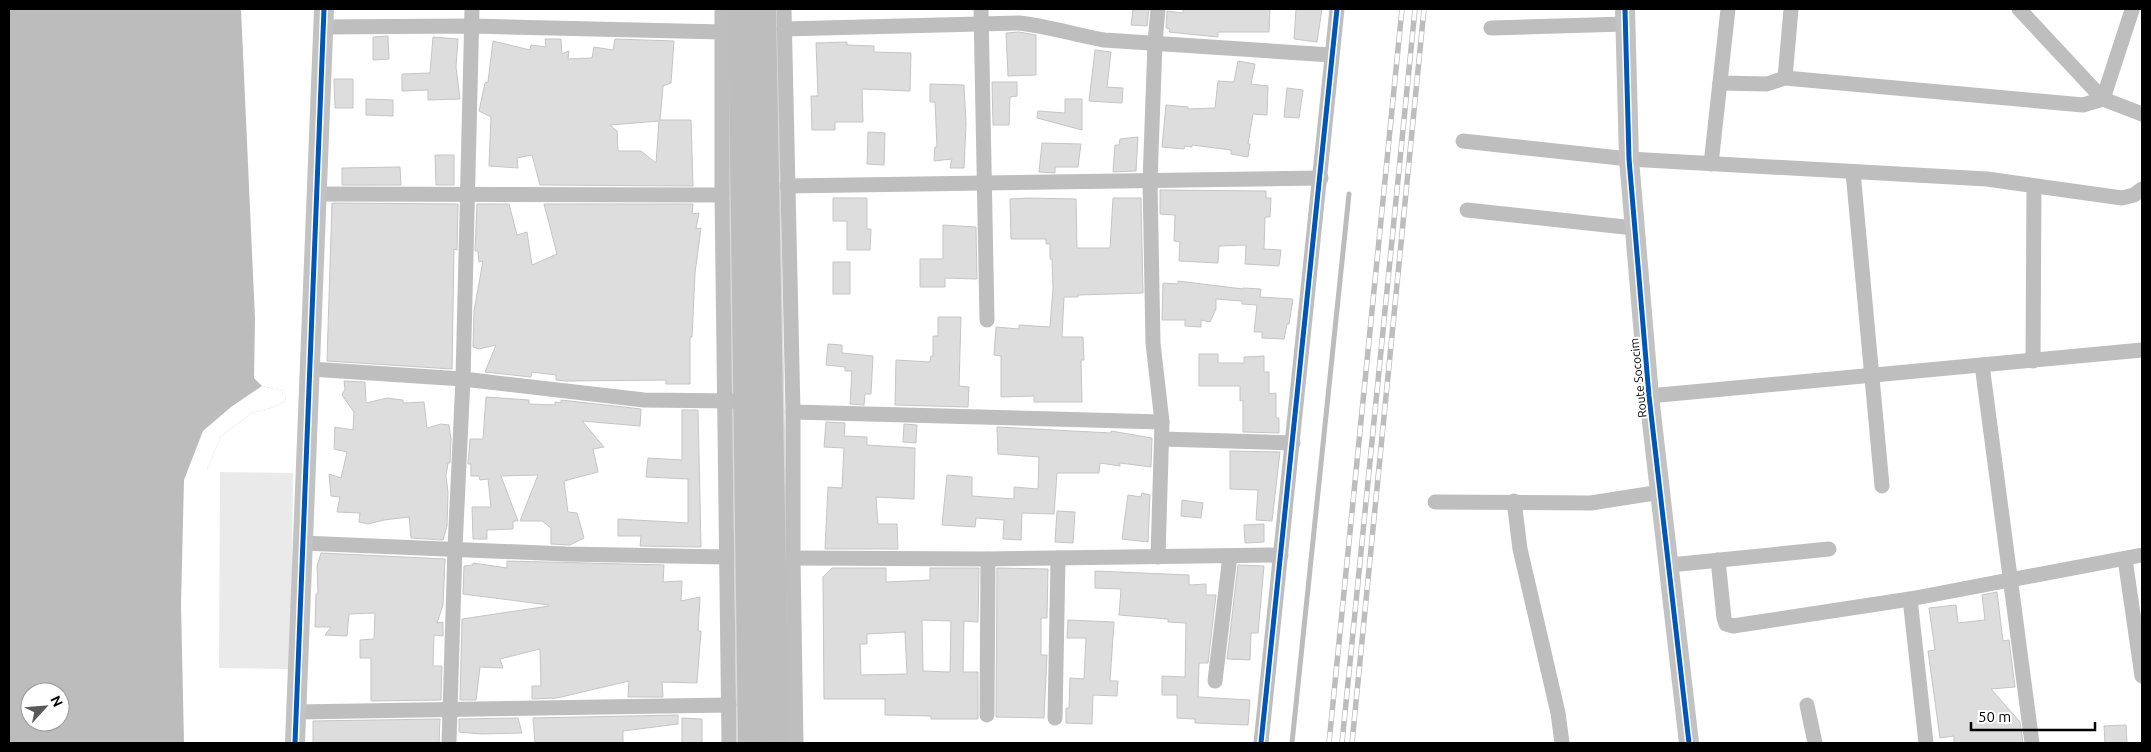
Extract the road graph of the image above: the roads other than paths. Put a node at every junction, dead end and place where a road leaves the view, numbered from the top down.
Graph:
1 (472, 9) edge
2 (722, 9) edge
3 (741, 9) edge
4 (763, 9) edge
5 (784, 9) edge
6 (1158, 9) edge
7 (1337, 9) edge
8 (1728, 9) edge
9 (1791, 9) edge
10 (2019, 9) edge
11 (2132, 10) edge
12 (982, 16) edge
13 (1625, 17) edge
14 (323, 18) edge
15 (471, 26) junction
16 (1491, 28) dead end
17 (784, 29) junction
18 (722, 32) junction
19 (1155, 43) junction
20 (1331, 55) junction
21 (1785, 78) junction
22 (1720, 83) junction
23 (2103, 99) junction
24 (2142, 114) edge
25 (1463, 141) dead end
26 (1629, 159) junction
27 (1711, 164) junction
28 (1853, 172) junction
29 (1321, 178) junction
30 (1150, 182) junction
31 (985, 185) junction
32 (787, 186) junction
33 (2034, 187) junction
34 (2142, 189) edge
35 (318, 194) junction
36 (468, 195) junction
37 (722, 195) junction
38 (1467, 210) dead end
39 (1634, 228) junction
40 (987, 320) dead end
41 (2142, 350) edge
42 (2033, 361) junction
43 (1982, 365) junction
44 (310, 369) junction
45 (1873, 376) junction
46 (463, 379) junction
47 (1649, 396) junction
48 (735, 401) junction
49 (793, 412) junction
50 (1162, 422) junction
51 (1162, 439) junction
52 (1293, 443) junction
53 (1882, 486) dead end
54 (1661, 492) junction
55 (1435, 502) dead end
56 (1514, 502) junction
57 (302, 543) junction
58 (455, 548) junction
59 (1829, 549) dead end
60 (1281, 555) junction
61 (2142, 555) edge
62 (1230, 556) junction
63 (725, 557) junction
64 (1158, 557) junction
65 (793, 558) junction
66 (1058, 558) junction
67 (988, 559) junction
68 (2125, 559) junction
69 (1718, 560) junction
70 (1670, 565) junction
71 (2011, 580) junction
72 (1910, 599) junction
73 (2142, 676) edge
74 (1215, 681) dead end
75 (729, 705) junction
76 (1807, 705) dead end
77 (450, 709) junction
78 (296, 712) junction
79 (987, 715) dead end
80 (1055, 718) dead end
81 (296, 743) edge
82 (450, 743) edge
83 (729, 743) edge
84 (751, 743) edge
85 (776, 743) edge
86 (796, 743) edge
87 (1262, 743) edge
88 (1562, 743) edge
89 (1689, 743) edge
90 (1815, 743) edge
91 (1926, 743) edge
92 (2032, 743) edge

1 - 15 street
2 - 18 street
3 - 48 highway
4 - 85 highway
5 - 17 street
6 - 19 street
7 - 20 street
8 - 22 street
9 - 21 street
10 - 23 street
11 - 23 street
12 - 17 street
12 - 19 street
12 - 31 street
13 - 16 street
13 - 26 street, Route Sococim
14 - 15 street
14 - 35 street
15 - 18 street
15 - 36 street
17 - 32 street
18 - 37 street
19 - 20 street
19 - 30 street
20 - 29 street
21 - 22 street
21 - 23 street
22 - 27 street
23 - 24 street
25 - 26 street
26 - 27 street
26 - 39 street, Route Sococim
27 - 28 street
28 - 33 street
28 - 45 street
29 - 30 street
29 - 52 street
30 - 31 street
30 - 50 street
31 - 32 street
31 - 40 street
32 - 49 street
33 - 34 street
33 - 42 street
35 - 36 street
35 - 44 street
36 - 37 street
36 - 46 street
37 - 48 street
38 - 39 street
39 - 47 street, Route Sococim
41 - 42 street
42 - 43 street
43 - 45 street
43 - 71 street
44 - 46 street
44 - 57 street
45 - 47 street
45 - 53 street
46 - 48 street
46 - 58 street
47 - 54 street, Route Sococim
48 - 63 street
48 - 84 highway
49 - 50 street
49 - 65 street
50 - 51 street
51 - 52 street
51 - 64 street
52 - 60 street
54 - 56 street
54 - 70 street, Route Sococim
55 - 56 street
56 - 88 street
57 - 58 street
57 - 78 street
58 - 63 street
58 - 77 street
59 - 69 street
60 - 62 street
60 - 87 street
61 - 68 street
62 - 64 street
62 - 74 street
63 - 75 street
64 - 66 street
65 - 67 street
65 - 86 street
66 - 67 street
66 - 80 street
67 - 79 street
68 - 71 street
68 - 73 street
69 - 70 street
69 - 72 street
70 - 89 street, Route Sococim
71 - 72 street
71 - 92 street
72 - 91 street
75 - 77 street
75 - 83 street
76 - 90 street
77 - 78 street
77 - 82 street
78 - 81 street

